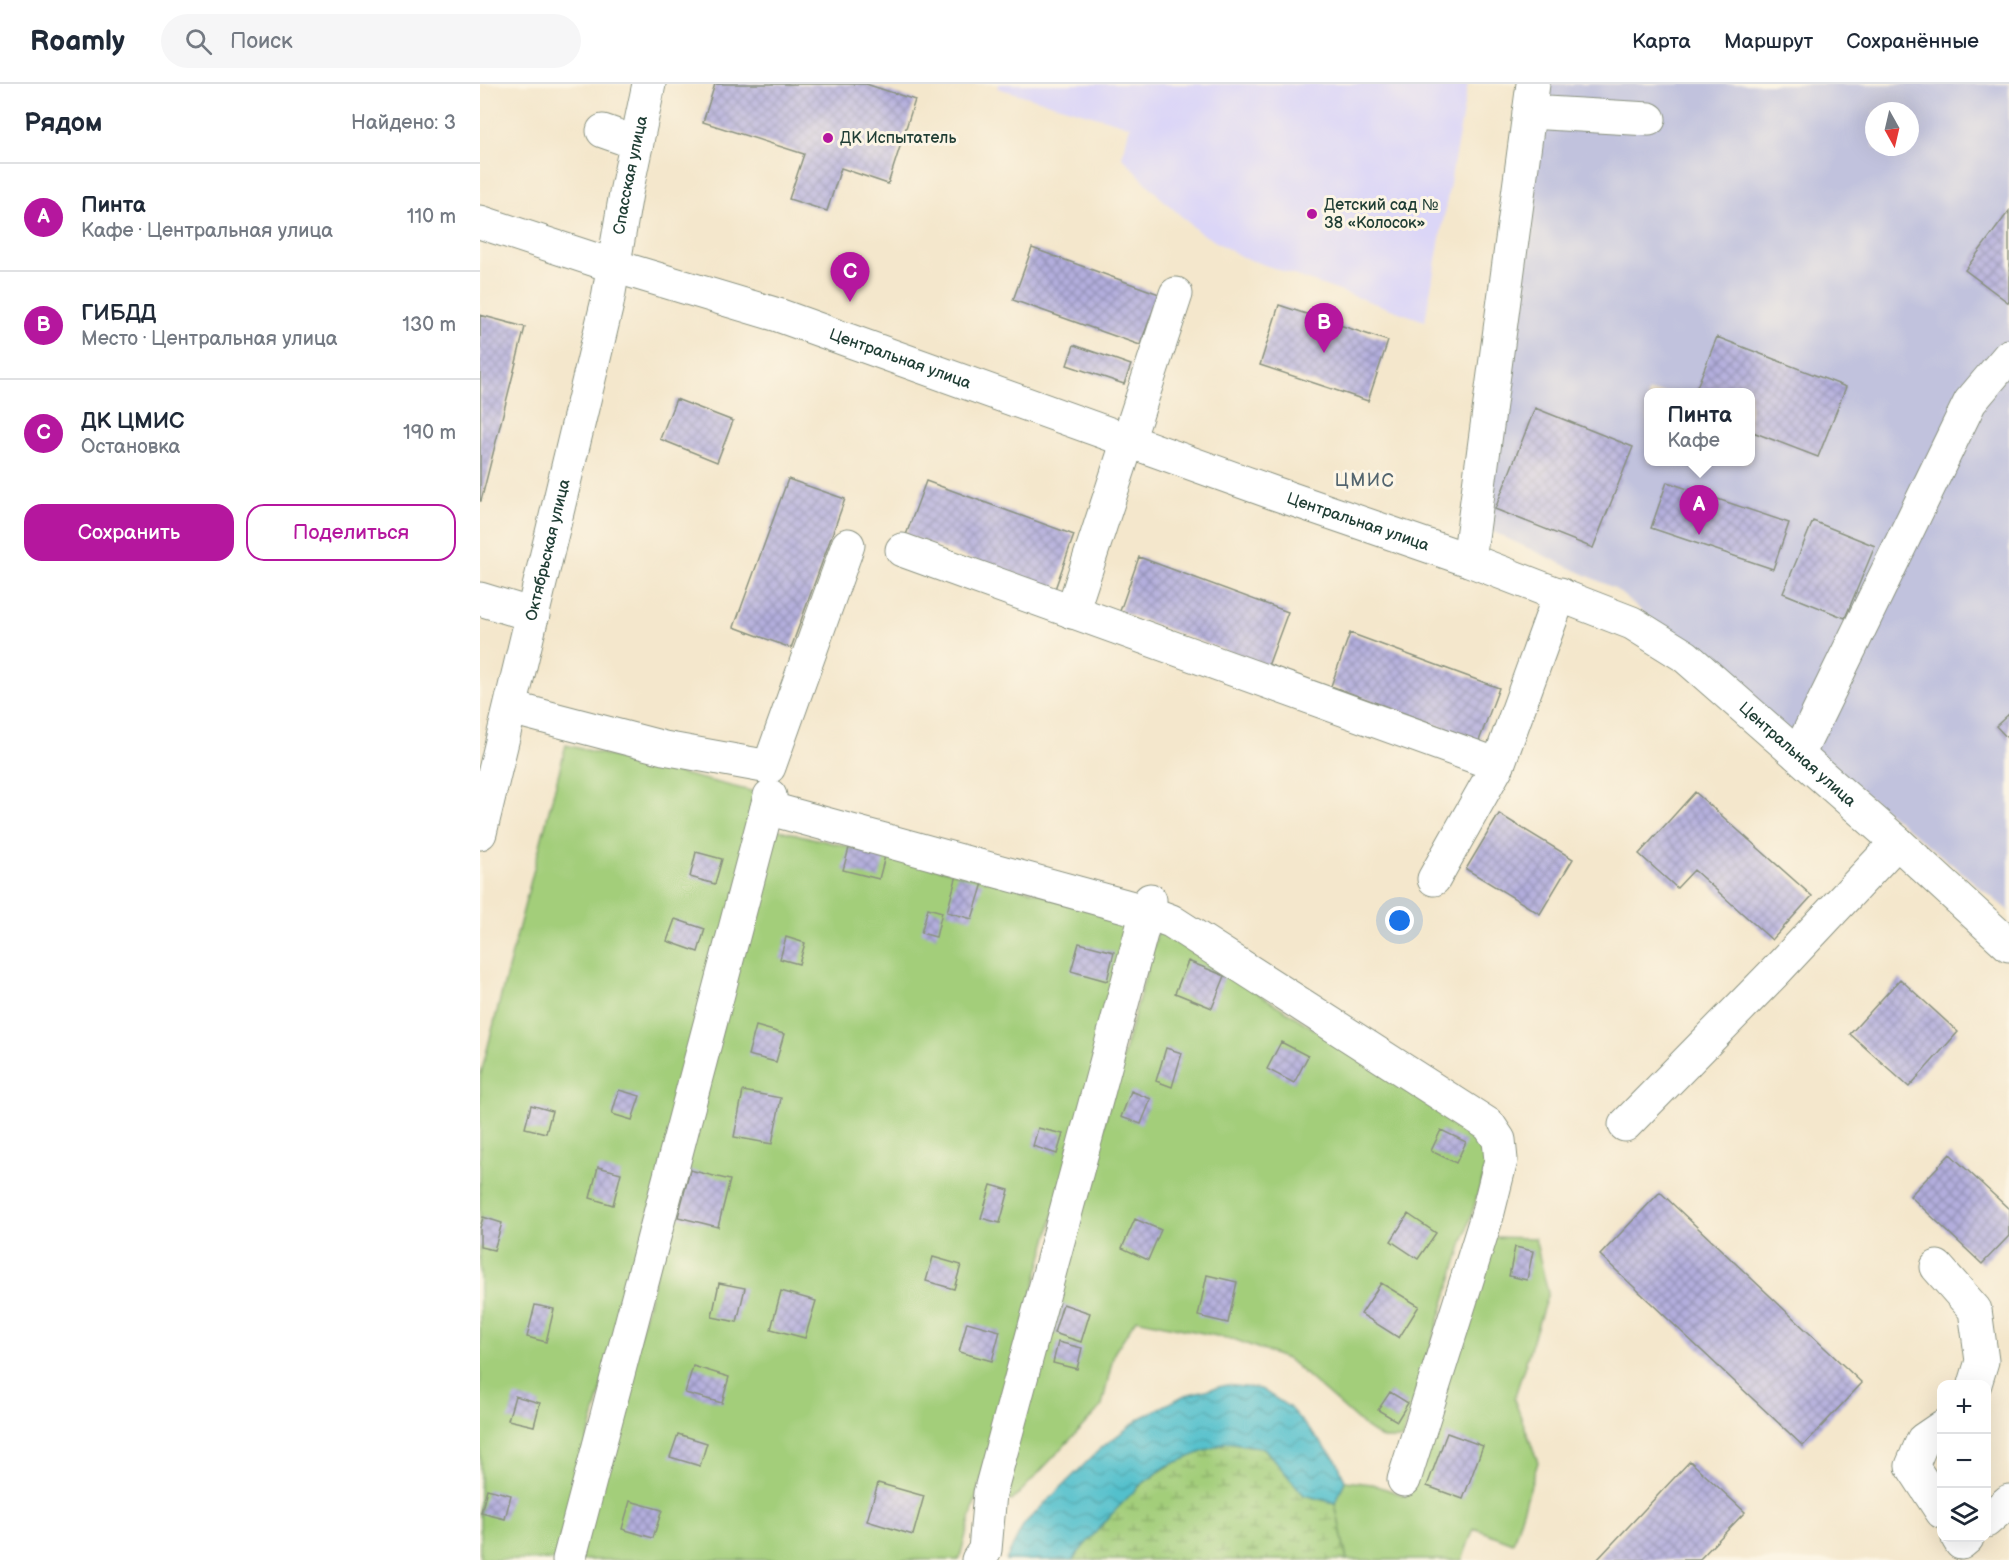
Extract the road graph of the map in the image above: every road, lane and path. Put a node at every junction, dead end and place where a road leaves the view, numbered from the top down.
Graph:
1 (650, 84) edge
2 (1531, 98) edge
3 (1648, 119) dead end
4 (603, 131) dead end
5 (637, 143) junction
6 (480, 222) edge
7 (614, 266) junction
8 (1176, 294) dead end
9 (2009, 356) edge
10 (1129, 440) junction
11 (848, 545) dead end
12 (902, 550) dead end
13 (1469, 560) junction
14 (1560, 594) junction
15 (480, 599) edge
16 (1072, 612) junction
17 (533, 615) junction
18 (511, 708) junction
19 (1798, 755) junction
20 (1498, 765) junction
21 (480, 833) edge
22 (1897, 842) junction
23 (1434, 879) dead end
24 (1149, 906) junction
25 (2009, 945) edge
26 (1625, 1125) dead end
27 (1936, 1267) dead end
28 (1976, 1380) edge
29 (1937, 1430) edge
30 (1404, 1480) dead end
31 (2009, 1502) edge
32 (1937, 1506) edge
33 (1991, 1517) edge
34 (569, 1560) edge
35 (978, 1560) edge

1 - 5 street, Спасская улица
2 - 3 street
2 - 13 street
4 - 5 street
5 - 7 street, Спасская улица
6 - 7 street, Центральная улица
7 - 10 street, Центральная улица
7 - 17 street, Октябрьская улица
8 - 10 street
9 - 19 street
10 - 13 street, Центральная улица
10 - 16 street
11 - 18 street
12 - 16 street
13 - 14 street, Центральная улица
14 - 19 street, Центральная улица
14 - 20 street
15 - 17 street
16 - 20 street
17 - 18 street, Октябрьская улица
18 - 21 street, Октябрьская улица
19 - 22 street, Центральная улица
20 - 23 street
22 - 25 street, Центральная улица
22 - 26 street
24 - 30 street
24 - 34 street
24 - 35 street
27 - 28 street
29 - 32 street
31 - 33 street

